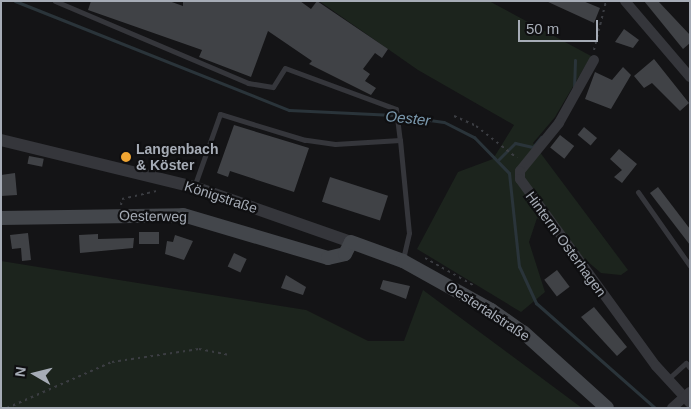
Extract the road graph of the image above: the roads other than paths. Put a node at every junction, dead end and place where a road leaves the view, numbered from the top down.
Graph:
1 (55, 1) edge
2 (625, 1) edge
3 (594, 60) road end
4 (690, 77) edge
5 (1, 140) edge
6 (400, 140) junction
7 (194, 188) junction
8 (638, 192) dead end
9 (1, 218) edge
10 (350, 242) junction
11 (403, 261) junction
12 (690, 266) edge
13 (690, 368) edge
14 (668, 379) junction
15 (682, 400) edge
16 (608, 408) edge

1 - 6 lane
2 - 4 street
3 - 14 street, Hinterm Osterhagen
5 - 7 street, Königstraße
6 - 7 lane
6 - 11 lane
7 - 10 street, Königstraße
8 - 12 lane
9 - 10 main road, Oesterweg
10 - 11 main road, Oestertalstraße
11 - 16 main road, Oestertalstraße
13 - 14 lane
14 - 15 street, Hinterm Osterhagen

